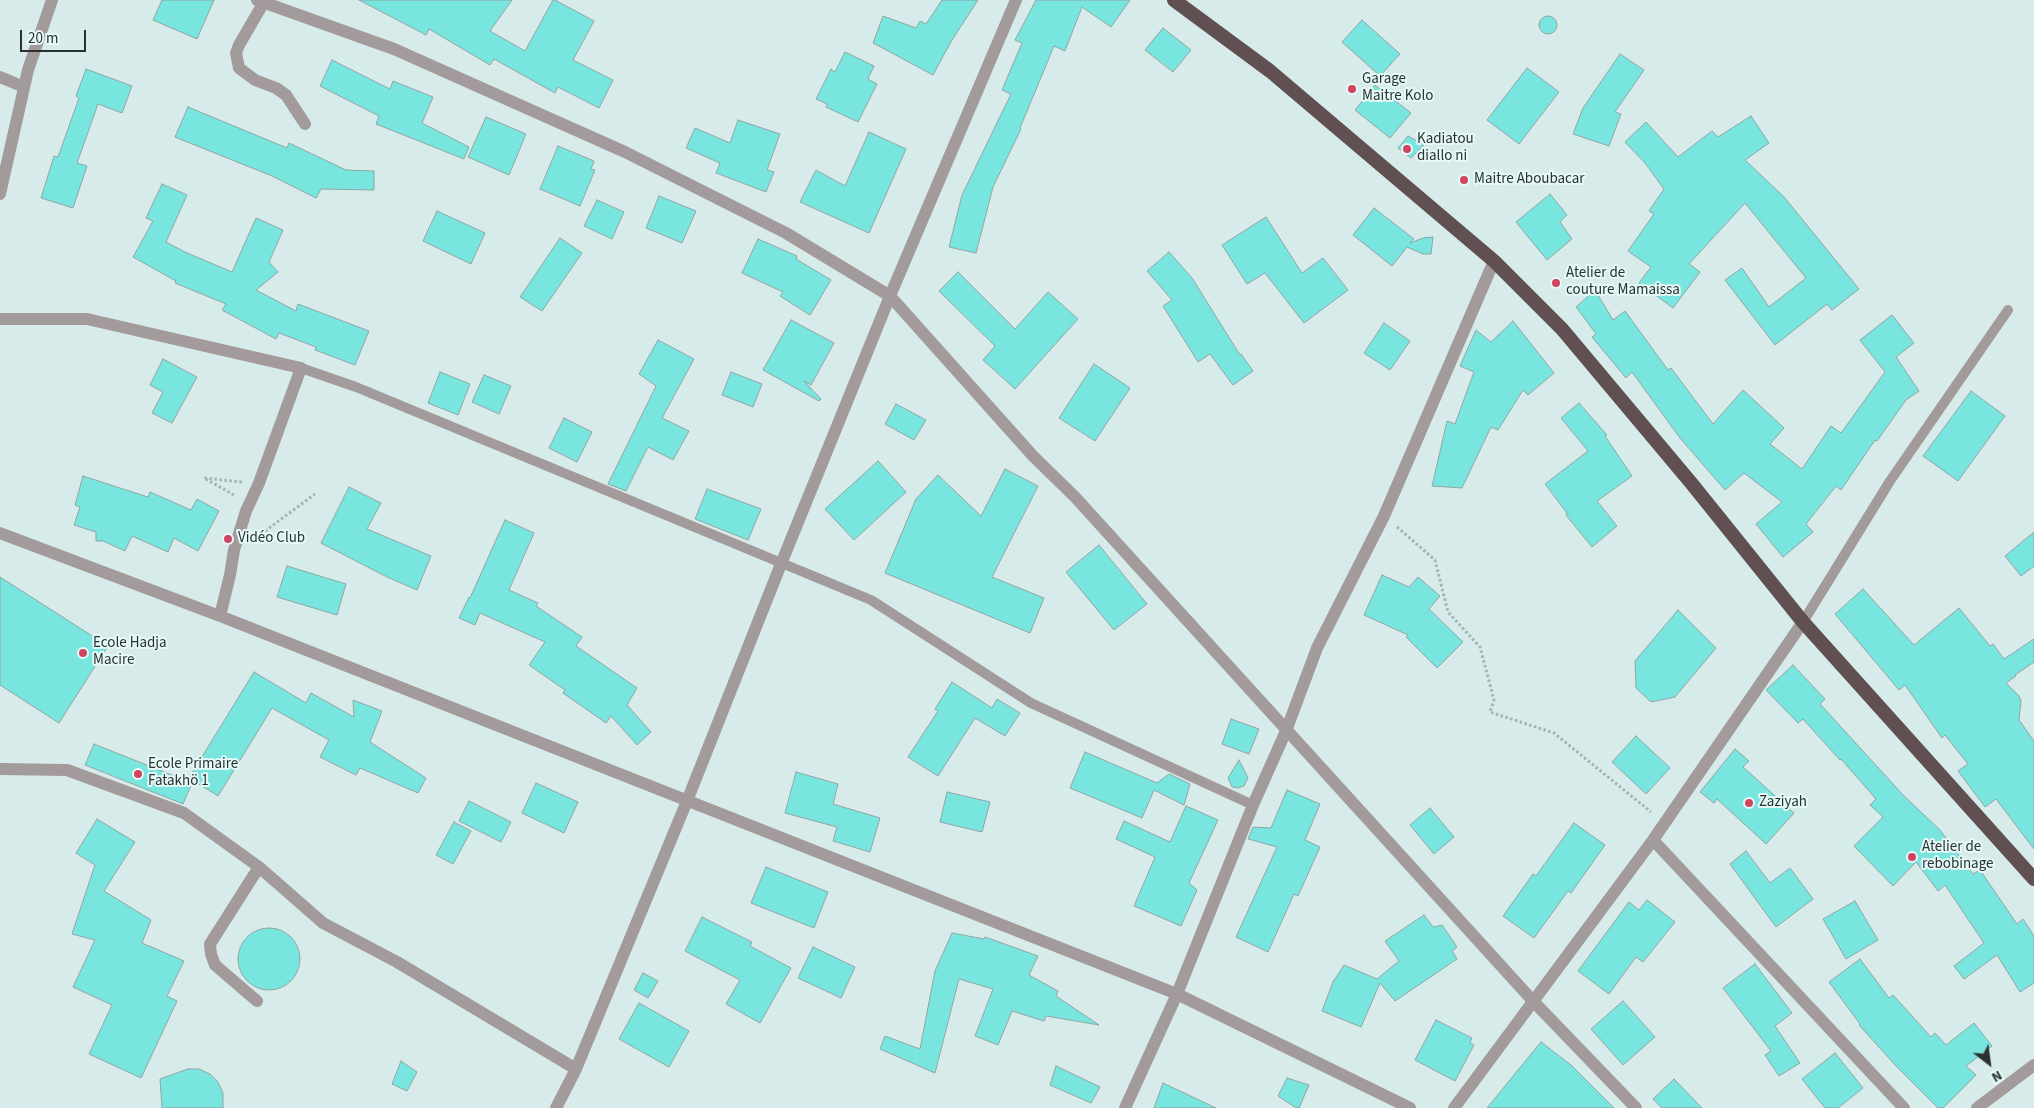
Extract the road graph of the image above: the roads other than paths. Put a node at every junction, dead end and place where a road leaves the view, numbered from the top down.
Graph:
1 (52, 0) edge
2 (1016, 0) edge
3 (1174, 0) edge
4 (260, 1) edge
5 (0, 77) edge
6 (24, 87) junction
7 (305, 124) dead end
8 (0, 194) edge
9 (1494, 261) junction
10 (890, 296) junction
11 (2008, 310) dead end
12 (0, 319) edge
13 (302, 368) junction
14 (0, 533) edge
15 (781, 564) junction
16 (220, 616) junction
17 (1803, 622) junction
18 (1286, 731) junction
19 (0, 769) edge
20 (687, 802) junction
21 (1254, 805) junction
22 (1653, 840) junction
23 (259, 867) junction
24 (2034, 879) edge
25 (1177, 994) junction
26 (257, 1001) dead end
27 (1533, 1001) junction
28 (2034, 1065) edge
29 (576, 1069) junction
30 (556, 1108) edge
31 (1125, 1108) edge
32 (1410, 1108) edge
33 (1454, 1108) edge
34 (1636, 1108) edge
35 (1904, 1108) edge
36 (1977, 1108) edge

1 - 6 street
2 - 10 street
3 - 9 highway
4 - 7 street
4 - 10 street
5 - 6 street
6 - 8 street
9 - 17 highway
9 - 18 street
10 - 15 street
10 - 18 street
11 - 17 lane
12 - 13 street
13 - 15 lane
13 - 16 street
14 - 16 street
15 - 20 street
15 - 21 lane
16 - 20 street
17 - 22 street
17 - 24 highway
18 - 21 street
18 - 27 street
19 - 23 street
20 - 25 street
20 - 29 street
21 - 25 street
22 - 27 street
22 - 35 street
23 - 26 street
23 - 29 street
25 - 31 street
25 - 32 street
27 - 33 street
27 - 34 street
28 - 36 street
29 - 30 street

